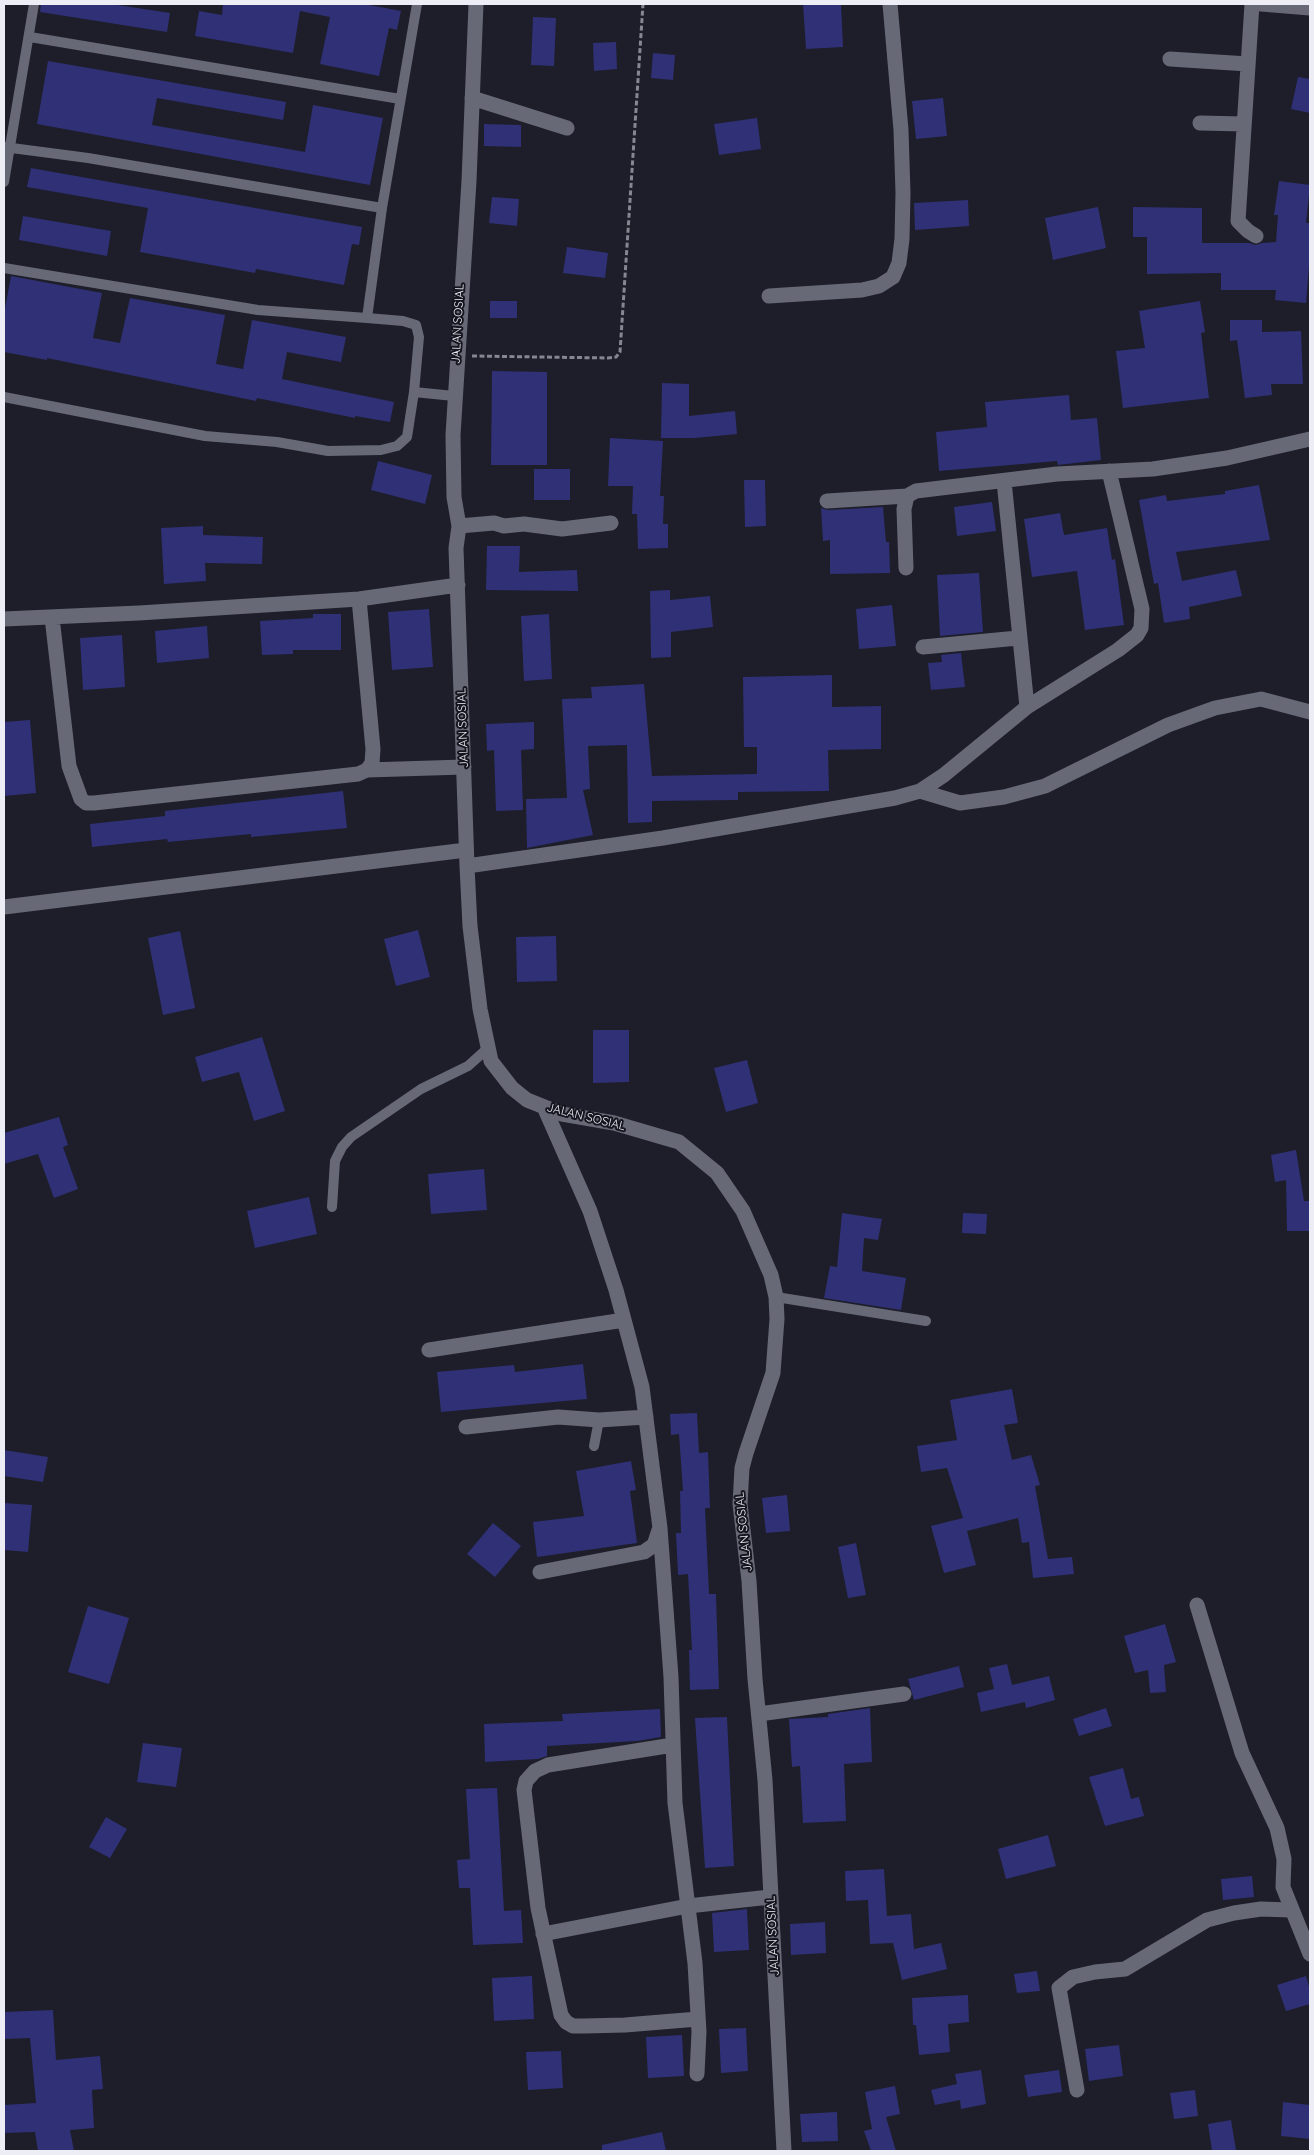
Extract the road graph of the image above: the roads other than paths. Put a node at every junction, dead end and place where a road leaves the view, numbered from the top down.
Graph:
1 (34, 4) edge
2 (417, 4) edge
3 (476, 4) edge
4 (890, 4) edge
5 (1252, 4) edge
6 (1261, 4) edge
7 (1310, 8) edge
8 (30, 37) junction
9 (1170, 59) dead end
10 (1248, 64) junction
11 (472, 98) junction
12 (400, 99) junction
13 (1200, 123) dead end
14 (1244, 124) junction
15 (567, 128) dead end
16 (7, 146) edge
17 (4, 182) edge
18 (382, 208) junction
19 (1256, 236) dead end
20 (4, 268) edge
21 (769, 296) dead end
22 (367, 318) junction
23 (414, 392) junction
24 (454, 396) junction
25 (4, 397) edge
26 (1310, 439) edge
27 (1109, 471) junction
28 (1004, 481) junction
29 (907, 496) junction
30 (827, 501) dead end
31 (611, 523) dead end
32 (459, 526) junction
33 (906, 568) dead end
34 (458, 584) junction
35 (359, 599) junction
36 (52, 617) junction
37 (4, 619) edge
38 (1018, 638) junction
39 (923, 647) dead end
40 (1027, 707) junction
41 (1310, 712) edge
42 (464, 767) junction
43 (367, 770) junction
44 (920, 791) junction
45 (466, 850) junction
46 (467, 866) junction
47 (4, 907) edge
48 (487, 1049) junction
49 (544, 1107) junction
50 (332, 1207) dead end
51 (776, 1297) junction
52 (624, 1320) junction
53 (926, 1321) dead end
54 (429, 1350) dead end
55 (646, 1417) junction
56 (599, 1420) junction
57 (466, 1426) dead end
58 (594, 1446) dead end
59 (660, 1528) junction
60 (540, 1572) dead end
61 (1197, 1605) dead end
62 (904, 1694) dead end
63 (759, 1714) junction
64 (674, 1744) junction
65 (770, 1897) junction
66 (688, 1906) junction
67 (1290, 1910) junction
68 (544, 1934) junction
69 (1310, 1954) edge
70 (698, 2019) junction
71 (697, 2074) dead end
72 (1077, 2090) dead end
73 (784, 2151) edge

1 - 8 lane
2 - 12 lane
3 - 11 street, JALAN SOSIAL
4 - 21 street
5 - 10 street
6 - 7 street
8 - 12 lane
8 - 16 lane
9 - 10 street
10 - 14 street
11 - 15 street
11 - 24 street, JALAN SOSIAL
12 - 18 lane
13 - 14 street
14 - 19 street
16 - 17 lane
16 - 18 lane
18 - 22 lane
20 - 22 lane
22 - 23 lane
23 - 24 lane
23 - 25 lane
24 - 32 street, JALAN SOSIAL
26 - 27 street
27 - 28 street
27 - 40 street
28 - 29 street
28 - 38 street
29 - 30 street
29 - 33 street
31 - 32 street
32 - 34 street, JALAN SOSIAL
34 - 35 street
34 - 42 street, JALAN SOSIAL
35 - 36 street
35 - 43 street
36 - 37 street
36 - 43 street
38 - 39 street
38 - 40 street
40 - 44 street
41 - 44 street
42 - 43 street
42 - 45 street, JALAN SOSIAL
44 - 46 street
45 - 46 street, JALAN SOSIAL
45 - 47 street
46 - 48 street, JALAN SOSIAL
48 - 49 street, JALAN SOSIAL
48 - 50 lane
49 - 51 street, JALAN SOSIAL
49 - 52 street
51 - 53 lane
51 - 63 street, JALAN SOSIAL
52 - 54 street
52 - 55 street
55 - 56 street
55 - 59 street
56 - 57 street
56 - 58 lane
59 - 60 street
59 - 64 street
61 - 67 street
62 - 63 street
63 - 65 street, JALAN SOSIAL
64 - 66 street
64 - 68 street
65 - 66 street
65 - 73 street, JALAN SOSIAL
66 - 68 street
66 - 70 street
67 - 69 street
67 - 72 street
68 - 70 street
70 - 71 street

